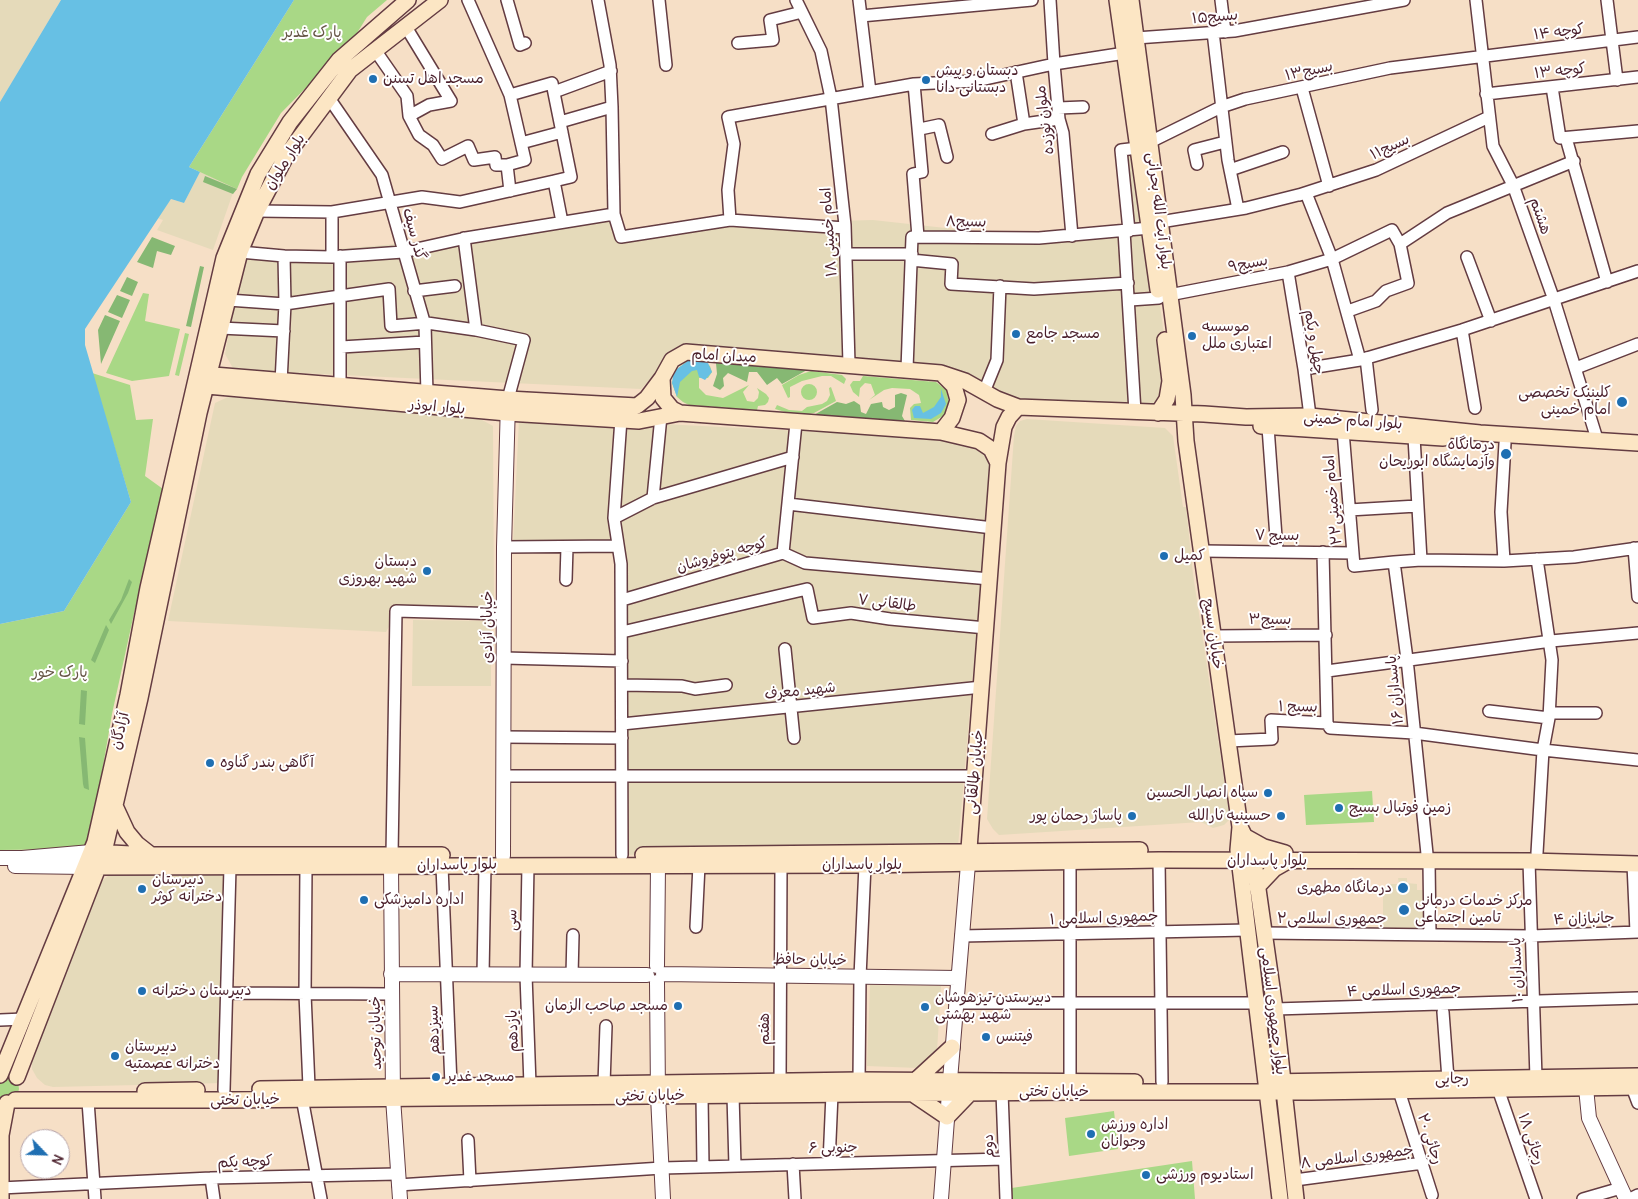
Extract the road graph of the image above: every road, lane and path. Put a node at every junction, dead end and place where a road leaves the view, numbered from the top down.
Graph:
1 (408, 0) edge
2 (440, 0) edge
3 (468, 0) edge
4 (507, 0) edge
5 (598, 0) edge
6 (659, 0) edge
7 (796, 0) edge
8 (859, 0) edge
9 (1032, 0) edge
10 (1050, 0) edge
11 (1117, 0) edge
12 (1131, 0) edge
13 (1221, 0) edge
14 (1404, 0) edge
15 (1476, 0) edge
16 (1607, 0) edge
17 (985, 2) edge
18 (1383, 2) edge
19 (1346, 5) edge
20 (802, 12) junction
21 (861, 16) junction
22 (406, 27) junction
23 (1212, 32) junction
24 (1224, 32) junction
25 (1638, 37) edge
26 (1136, 38) junction
27 (1613, 40) junction
28 (525, 43) dead end
29 (738, 43) dead end
30 (375, 50) junction
31 (1125, 52) junction
32 (1483, 56) junction
33 (666, 64) dead end
34 (1054, 64) junction
35 (610, 71) junction
36 (1016, 72) junction
37 (1638, 77) edge
38 (1617, 80) junction
39 (914, 84) junction
40 (1552, 87) junction
41 (1302, 88) junction
42 (554, 92) junction
43 (870, 92) junction
44 (1486, 94) junction
45 (510, 95) junction
46 (329, 98) junction
47 (831, 98) junction
48 (612, 107) junction
49 (1083, 107) dead end
50 (1221, 107) junction
51 (1058, 114) junction
52 (409, 116) junction
53 (1489, 117) junction
54 (1024, 124) junction
55 (561, 127) junction
56 (920, 129) junction
57 (1638, 130) edge
58 (992, 134) dead end
59 (1566, 138) junction
60 (1225, 142) junction
61 (521, 143) junction
62 (1144, 145) junction
63 (1283, 152) dead end
64 (947, 157) dead end
65 (1574, 160) junction
66 (1197, 164) dead end
67 (507, 165) junction
68 (1230, 170) junction
69 (554, 181) junction
70 (1513, 185) junction
71 (1329, 186) junction
72 (510, 191) junction
73 (1303, 194) junction
74 (390, 203) junction
75 (1238, 209) junction
76 (257, 210) junction
77 (332, 212) junction
78 (614, 214) junction
79 (730, 220) junction
80 (562, 222) junction
81 (1155, 225) junction
82 (845, 228) junction
83 (1127, 231) junction
84 (1072, 236) junction
85 (918, 237) junction
86 (464, 238) junction
87 (1400, 244) junction
88 (240, 252) junction
89 (403, 252) junction
90 (847, 254) junction
91 (284, 256) junction
92 (336, 257) junction
93 (912, 257) junction
94 (1467, 257) dead end
95 (1332, 259) junction
96 (1638, 271) edge
97 (1288, 272) junction
98 (1607, 282) junction
99 (1128, 283) junction
100 (454, 286) dead end
101 (1000, 286) junction
102 (414, 291) junction
103 (340, 296) junction
104 (1164, 296) junction
105 (228, 300) junction
106 (1130, 300) junction
107 (1554, 300) junction
108 (285, 304) junction
109 (1348, 311) junction
110 (1491, 321) junction
111 (425, 325) junction
112 (220, 328) junction
113 (476, 330) junction
114 (1462, 330) junction
115 (284, 331) junction
116 (426, 342) junction
117 (1638, 344) edge
118 (341, 347) junction
119 (1171, 347) junction
120 (1363, 359) junction
121 (849, 364) junction
122 (1576, 368) junction
123 (907, 369) junction
124 (1304, 369) junction
125 (941, 373) junction
126 (662, 378) junction
127 (202, 380) junction
128 (281, 382) junction
129 (340, 386) junction
130 (984, 392) junction
131 (427, 393) junction
132 (1183, 395) junction
133 (508, 406) junction
134 (1018, 407) junction
135 (1475, 408) dead end
136 (1372, 410) dead end
137 (1135, 412) junction
138 (638, 413) junction
139 (680, 413) junction
140 (1158, 413) junction
141 (1204, 414) junction
142 (661, 416) junction
143 (1310, 416) junction
144 (1184, 418) junction
145 (622, 419) junction
146 (796, 423) junction
147 (1326, 424) junction
148 (1268, 426) junction
149 (1343, 431) junction
150 (941, 432) junction
151 (1414, 437) junction
152 (1597, 439) junction
153 (1186, 441) junction
154 (1505, 443) junction
155 (1638, 443) edge
156 (1638, 452) edge
157 (793, 457) junction
158 (998, 464) junction
159 (653, 498) junction
160 (788, 504) junction
161 (1417, 506) junction
162 (1349, 510) junction
163 (614, 518) junction
164 (994, 528) junction
165 (567, 546) junction
166 (618, 546) junction
167 (504, 547) junction
168 (1636, 548) edge
169 (1202, 551) junction
170 (1277, 551) junction
171 (783, 552) junction
172 (1324, 552) junction
173 (1353, 553) junction
174 (1537, 559) junction
175 (1421, 560) junction
176 (1504, 561) junction
177 (1394, 562) junction
178 (990, 579) junction
179 (566, 580) dead end
180 (1638, 597) edge
181 (622, 600) junction
182 (504, 614) junction
183 (986, 628) junction
184 (622, 632) junction
185 (1638, 633) edge
186 (1326, 635) junction
187 (1214, 636) junction
188 (1551, 641) junction
189 (785, 649) dead end
190 (504, 658) junction
191 (1408, 659) junction
192 (622, 660) junction
193 (1327, 671) junction
194 (622, 685) junction
195 (726, 685) dead end
196 (982, 687) junction
197 (792, 707) junction
198 (1490, 711) dead end
199 (1596, 713) dead end
200 (1549, 716) junction
201 (1327, 723) junction
202 (622, 724) junction
203 (1414, 733) junction
204 (503, 737) junction
205 (622, 738) junction
206 (794, 738) dead end
207 (1228, 741) junction
208 (1543, 750) junction
209 (1638, 760) edge
210 (503, 776) junction
211 (622, 776) junction
212 (974, 776) junction
213 (115, 806) junction
214 (1245, 848) junction
215 (97, 852) junction
216 (151, 855) junction
217 (622, 855) junction
218 (503, 856) junction
219 (1287, 857) junction
220 (1533, 857) junction
221 (0, 858) edge
222 (968, 858) junction
223 (1428, 858) junction
224 (391, 860) junction
225 (815, 860) junction
226 (1159, 860) junction
227 (212, 861) junction
228 (1070, 861) junction
229 (1636, 861) edge
230 (0, 865) edge
231 (485, 865) junction
232 (528, 865) junction
233 (658, 865) junction
234 (700, 865) junction
235 (781, 865) junction
236 (865, 865) junction
237 (442, 866) junction
238 (93, 867) junction
239 (306, 867) junction
240 (230, 868) junction
241 (1256, 887) junction
242 (696, 927) dead end
243 (1160, 932) junction
244 (1256, 932) junction
245 (1637, 932) edge
246 (573, 935) dead end
247 (1069, 935) junction
248 (1430, 935) junction
249 (961, 936) junction
250 (1531, 936) junction
251 (391, 974) junction
252 (447, 974) junction
253 (483, 974) junction
254 (656, 974) junction
255 (526, 975) junction
256 (572, 975) junction
257 (780, 976) junction
258 (860, 977) junction
259 (957, 978) junction
260 (227, 993) junction
261 (305, 994) junction
262 (391, 994) junction
263 (1638, 998) edge
264 (1534, 1001) junction
265 (955, 1003) junction
266 (1069, 1003) junction
267 (1257, 1003) junction
268 (1160, 1004) junction
269 (1275, 1009) junction
270 (1443, 1012) dead end
271 (24, 1019) junction
272 (0, 1020) edge
273 (606, 1026) dead end
274 (952, 1047) junction
275 (1281, 1066) junction
276 (0, 1075) edge
277 (1536, 1078) junction
278 (1448, 1079) junction
279 (860, 1080) junction
280 (1070, 1080) junction
281 (1266, 1080) junction
282 (780, 1082) junction
283 (1162, 1082) junction
284 (1585, 1082) junction
285 (604, 1084) junction
286 (1636, 1084) edge
287 (451, 1086) junction
288 (530, 1086) junction
289 (1310, 1086) junction
290 (949, 1087) junction
291 (1247, 1087) junction
292 (1283, 1087) junction
293 (914, 1088) junction
294 (1498, 1089) junction
295 (224, 1090) junction
296 (658, 1090) junction
297 (1399, 1091) junction
298 (393, 1092) junction
299 (971, 1092) junction
300 (1002, 1092) junction
301 (306, 1093) junction
302 (12, 1094) edge
303 (832, 1094) junction
304 (733, 1095) junction
305 (702, 1096) junction
306 (88, 1101) junction
307 (1638, 1104) edge
308 (1269, 1109) junction
309 (947, 1117) junction
310 (1289, 1125) junction
311 (468, 1140) dead end
312 (1004, 1159) junction
313 (944, 1160) junction
314 (1422, 1163) junction
315 (793, 1164) junction
316 (829, 1164) junction
317 (735, 1166) junction
318 (703, 1167) junction
319 (662, 1168) junction
320 (316, 1174) junction
321 (211, 1178) junction
322 (1295, 1180) junction
323 (470, 1181) junction
324 (93, 1183) junction
325 (398, 1186) edge
326 (0, 1188) edge
327 (1432, 1195) dead end
328 (1626, 1195) edge
329 (1638, 1195) edge
330 (1, 1199) edge
331 (95, 1199) edge
332 (214, 1199) edge
333 (321, 1199) edge
334 (663, 1199) edge
335 (795, 1199) edge
336 (941, 1199) edge
337 (1006, 1199) edge
338 (1280, 1199) edge
339 (1296, 1199) edge
340 (1536, 1199) edge
341 (1583, 1199) edge

1 - 127 main road, بلوار ملوان
2 - 22 main road, بلوار ملوان
3 - 45 street
4 - 28 street
5 - 35 street
6 - 33 street
7 - 20 street, امام خمینی ۱۸
8 - 21 street
9 - 17 street
10 - 34 street, ملوان نوزده
11 - 31 main road, بلوار آیت الله بحرانی
12 - 26 main road, بلوار آیت الله بحرانی
13 - 24 street
14 - 18 street, بسیج۱۵
15 - 32 street, هشتم
16 - 27 street
17 - 21 street
18 - 19 street, بسیج۱۵
19 - 24 street, بسیج۱۵
20 - 29 street
20 - 47 street, امام خمینی ۱۸
21 - 43 street
22 - 30 main road, بلوار ملوان
22 - 52 street
23 - 24 street, بسیج۱۵
23 - 26 street, بسیج۱۵
23 - 50 street
25 - 27 street, کوچه ۱۴
26 - 62 main road, بلوار آیت الله بحرانی
27 - 32 street, کوچه ۱۴
27 - 38 street
30 - 46 main road, بلوار ملوان
30 - 52 street
31 - 34 street
31 - 62 main road, بلوار آیت الله بحرانی
32 - 41 street, بسیج۱۳
32 - 44 street, هشتم
34 - 36 street
34 - 51 street, ملوان نوزده
35 - 42 street
35 - 48 street
36 - 39 street
36 - 54 street
37 - 38 street, کوچه ۱۳
38 - 40 street, کوچه ۱۳
39 - 43 street
39 - 56 street
40 - 44 street, کوچه ۱۳
40 - 59 street
41 - 50 street, بسیج۱۳
41 - 71 street
42 - 45 street
42 - 55 street
43 - 47 street
44 - 53 street, هشتم
45 - 61 street
46 - 74 street, گذر سیف
46 - 76 main road, بلوار ملوان
47 - 79 street
47 - 82 street, امام خمینی ۱۸
48 - 55 street
48 - 78 street
49 - 51 street
50 - 60 street
50 - 62 street, بسیج۱۳
51 - 54 street
51 - 84 street, ملوان نوزده
52 - 67 street
53 - 70 street, هشتم
53 - 71 street, بسیج۱۱
54 - 58 street
55 - 61 street
55 - 69 street
56 - 64 street
56 - 85 street
57 - 59 street
59 - 65 street
60 - 66 street
60 - 68 street
61 - 67 street
62 - 81 main road, بلوار آیت الله بحرانی
62 - 83 street, بسیج۱۳
63 - 68 street
65 - 70 street
65 - 98 street
67 - 72 street
68 - 75 street
69 - 72 street
69 - 80 street
70 - 87 street
70 - 107 street, هشتم
71 - 73 street, بسیج۱۱
72 - 74 street
73 - 75 street, بسیج۱۱
73 - 95 street
74 - 77 street
74 - 89 street, گذر سیف
75 - 81 street, بسیج۱۱
76 - 77 street
76 - 88 main road, بلوار ملوان
77 - 92 street
78 - 79 street
78 - 80 street
79 - 82 street
80 - 86 street
81 - 83 street, بسیج۸
81 - 104 main road, بلوار آیت الله بحرانی
82 - 90 street, امام خمینی ۱۸
83 - 84 street, بسیج۸
83 - 99 street
84 - 85 street, بسیج۸
85 - 93 street
86 - 89 street
86 - 113 street
87 - 95 street, بسیج۹
87 - 109 street
88 - 91 street
88 - 105 main road, بلوار ملوان
89 - 92 street
89 - 102 street, گذر سیف
90 - 93 street
90 - 121 street, امام خمینی ۱۸
91 - 92 street
91 - 108 street
92 - 103 street
93 - 101 street
93 - 123 street
94 - 110 street
95 - 97 street, بسیج۹
95 - 109 street
96 - 98 street
97 - 104 street, بسیج۹
97 - 124 street, چهل و یکم
98 - 107 street
99 - 101 street
99 - 106 street
100 - 102 street
101 - 130 street
102 - 111 street, گذر سیف
103 - 108 street
103 - 111 street
103 - 118 street
104 - 106 street, بسیج۹
104 - 119 main road, بلوار آیت الله بحرانی
105 - 108 street
105 - 112 main road, بلوار ملوان
106 - 137 street
107 - 110 street
107 - 122 street, هشتم
108 - 115 street
109 - 120 street
110 - 114 street
111 - 113 street
111 - 116 street, گذر سیف
112 - 115 street
112 - 127 main road, بلوار ملوان
113 - 133 street
114 - 120 street
114 - 135 street
115 - 128 street
116 - 118 street
116 - 131 street, گذر سیف
117 - 122 street
118 - 129 street
119 - 132 main road, بلوار آیت الله بحرانی
119 - 140 main road, بلوار آیت الله بحرانی
120 - 124 street
120 - 136 street
121 - 123 main road, میدان امام
121 - 126 main road, میدان امام
122 - 152 street, هشتم
123 - 125 main road, میدان امام
124 - 143 street, چهل و یکم
125 - 130 main road, میدان امام
125 - 150 main road
126 - 138 main road
126 - 139 main road
127 - 128 main road, بلوار ابوذر
127 - 133 main road, بلوار ابوذر
127 - 213 main road, آزادگان
127 - 215 main road, آزادگان
128 - 129 main road, بلوار ابوذر
129 - 131 main road, بلوار ابوذر
130 - 134 main road, میدان امام
131 - 133 main road, بلوار ابوذر
132 - 141 main road
132 - 144 main road, بلوار آیت الله بحرانی
133 - 138 main road, بلوار ابوذر
133 - 145 main road, بلوار ابوذر
133 - 167 street, خیابان آزادی
134 - 137 main road, بلوار امام خمینی
134 - 158 main road, خیابان طالقانی
137 - 140 main road, بلوار امام خمینی
138 - 142 main road, بلوار ابوذر
138 - 145 main road, بلوار ابوذر
139 - 142 main road, بلوار ابوذر
139 - 146 main road
140 - 144 main road, بلوار امام خمینی
140 - 153 main road
141 - 143 main road, بلوار امام خمینی
141 - 144 main road, بلوار امام خمینی
142 - 159 street
143 - 147 main road, بلوار امام خمینی
144 - 148 main road, بلوار امام خمینی
144 - 153 main road, بلوار آیت الله بحرانی
145 - 163 street
146 - 150 main road
146 - 157 street, کوچه پتوفروشان
147 - 148 main road, بلوار امام خمینی
147 - 149 main road, بلوار امام خمینی
147 - 152 main road, بلوار امام خمینی
148 - 170 street
149 - 151 main road, بلوار امام خمینی
149 - 162 street, امام خمینی۲۲
150 - 158 main road
151 - 154 main road, بلوار امام خمینی
151 - 161 street
152 - 155 main road, بلوار امام خمینی
153 - 169 main road, خیابان بسیج
154 - 156 main road, بلوار امام خمینی
154 - 176 street
157 - 159 street
157 - 160 street, کوچه پتوفروشان
158 - 164 main road, خیابان طالقانی
159 - 163 street
160 - 164 street
160 - 171 street, کوچه پتوفروشان
161 - 162 street
161 - 175 street
162 - 173 street, امام خمینی۲۲
163 - 166 street
164 - 178 main road, خیابان طالقانی
165 - 166 street
165 - 167 street
165 - 179 street
166 - 181 street
167 - 182 street, خیابان آزادی
168 - 174 street
168 - 180 street
169 - 170 street, بسیج ۷
169 - 187 main road, خیابان بسیج
170 - 172 street, بسیج ۷
171 - 178 street
171 - 181 street, کوچه پتوفروشان
172 - 173 street, بسیج ۷
172 - 186 street, بسیج ۱
173 - 177 street, امام خمینی۲۲
174 - 176 street
174 - 188 street, پاسداران ۱۰
175 - 176 street
175 - 177 street
177 - 191 street, پاسداران ۱۶
178 - 183 main road, خیابان طالقانی
181 - 184 street
182 - 190 street, خیابان آزادی
182 - 224 street
183 - 184 street, طالقانی ۷
183 - 196 main road, خیابان طالقانی
184 - 192 street
185 - 188 street
186 - 187 street, بسیج۳
186 - 193 street, بسیج ۱
187 - 207 main road, خیابان بسیج
188 - 191 street
188 - 200 street, پاسداران ۱۰
189 - 197 street
190 - 192 street
190 - 204 street, خیابان آزادی
191 - 193 street
191 - 203 street, پاسداران ۱۶
192 - 194 street
193 - 201 street, بسیج ۱
194 - 195 street
194 - 202 street
196 - 197 street, شهید معرف
196 - 212 main road, خیابان طالقانی
197 - 202 street, شهید معرف
197 - 206 street
198 - 200 street
199 - 200 street
200 - 208 street, پاسداران ۱۰
201 - 203 street
201 - 207 street, بسیج ۱
202 - 205 street
203 - 208 street
203 - 223 street, پاسداران ۱۶
204 - 205 street
204 - 210 street, خیابان آزادی
205 - 211 street
207 - 214 main road, خیابان بسیج
208 - 209 street
208 - 220 street, پاسداران ۱۰
210 - 211 street
210 - 218 street, خیابان آزادی
211 - 212 street
211 - 217 street
212 - 222 main road, خیابان طالقانی
213 - 215 main road, آزادگان
213 - 216 main road
214 - 219 main road, بلوار پاسداران
214 - 219 main road
214 - 222 main road, بلوار پاسداران
214 - 226 main road, بلوار پاسداران
214 - 241 main road, بلوار جمهوری اسلامی
214 - 244 main road, بلوار جمهوری اسلامی
215 - 216 main road, بلوار پاسداران
215 - 221 street
215 - 238 main road, آزادگان
216 - 227 main road, بلوار پاسداران
217 - 218 main road, بلوار پاسداران
217 - 225 main road, بلوار پاسداران
218 - 224 main road, بلوار پاسداران
219 - 223 main road, بلوار پاسداران
219 - 241 main road
220 - 223 main road, بلوار پاسداران
220 - 229 main road, بلوار پاسداران
220 - 250 street, پاسداران ۱۰
222 - 225 main road, بلوار پاسداران
222 - 228 main road, بلوار پاسداران
222 - 236 main road, بلوار پاسداران
222 - 249 street, خیابان طالقانی
223 - 248 street, پاسداران ۱۶
224 - 227 main road, بلوار پاسداران
224 - 237 main road, بلوار پاسداران
224 - 239 main road, بلوار پاسداران
224 - 251 street, خیابان توحید
225 - 235 main road, بلوار پاسداران
225 - 236 main road, بلوار پاسداران
226 - 228 main road, بلوار پاسداران
226 - 243 street
227 - 238 main road, بلوار پاسداران
227 - 240 main road, بلوار پاسداران
228 - 247 street
229 - 245 street
230 - 238 street
231 - 232 main road, بلوار پاسداران
231 - 237 main road, بلوار پاسداران
231 - 253 street
232 - 233 main road, بلوار پاسداران
232 - 255 street, سی
233 - 234 main road, بلوار پاسداران
233 - 254 street
234 - 235 main road, بلوار پاسداران
234 - 242 street
235 - 257 street, هفتم
236 - 258 street
237 - 252 street, سیزدهم
238 - 271 main road, آزادگان
238 - 302 main road, آزادگان
239 - 240 main road, بلوار پاسداران
239 - 261 street
240 - 260 street
241 - 244 main road, بلوار جمهوری اسلامی
243 - 244 street, جمهوری اسلامی ۱
243 - 247 street, جمهوری اسلامی ۱
243 - 268 street
244 - 248 street, جمهوری اسلامی۲
244 - 267 main road, بلوار جمهوری اسلامی
244 - 269 main road, بلوار جمهوری اسلامی
245 - 250 street, جانبازان ۴
246 - 256 street
247 - 249 street, جمهوری اسلامی ۱
247 - 266 street
248 - 250 street
249 - 259 street, خیابان طالقانی
250 - 264 street, پاسداران ۱۰
251 - 252 street, خیابان حافظ
251 - 262 street, خیابان توحید
252 - 253 street, خیابان حافظ
252 - 287 street, سیزدهم
253 - 255 street, خیابان حافظ
254 - 256 street, خیابان حافظ
254 - 257 street, خیابان حافظ
254 - 296 street
255 - 256 street, خیابان حافظ
255 - 288 street, یازدهم
257 - 258 street, خیابان حافظ
257 - 282 street, هفتم
258 - 259 street, خیابان حافظ
258 - 279 street
259 - 265 street, خیابان طالقانی
260 - 261 street
260 - 295 street
261 - 262 street
261 - 301 street
262 - 298 street, خیابان توحید
263 - 264 street, جمهوری اسلامی ۴
264 - 269 street, جمهوری اسلامی ۴
264 - 277 street, پاسداران ۱۰
265 - 266 street
265 - 274 street, خیابان طالقانی
266 - 268 street
266 - 280 street
267 - 268 street
267 - 281 main road, بلوار جمهوری اسلامی
268 - 283 street
269 - 275 main road, بلوار جمهوری اسلامی
270 - 278 street
271 - 272 street
271 - 276 main road, آزادگان
273 - 285 street
274 - 290 street, خیابان طالقانی
274 - 293 main road
275 - 289 main road
275 - 292 main road, بلوار جمهوری اسلامی
276 - 302 main road
277 - 278 main road, رجایی
277 - 284 main road, رجایی
278 - 289 main road, رجایی
279 - 282 main road, خیابان تختی
279 - 293 main road, خیابان تختی
280 - 283 main road, خیابان تختی
280 - 290 main road, خیابان تختی
281 - 291 main road, خیابان تختی
281 - 291 main road
281 - 292 main road, رجایی
281 - 308 main road, بلوار جمهوری اسلامی
282 - 296 main road, خیابان تختی
283 - 291 main road, خیابان تختی
284 - 286 main road, رجایی
284 - 294 main road, رجایی
284 - 328 street
285 - 288 main road, خیابان تختی
285 - 296 main road, خیابان تختی
286 - 307 street
287 - 288 main road, خیابان تختی
287 - 298 main road, خیابان تختی
289 - 292 main road, رجایی
289 - 297 main road, رجایی
289 - 310 main road
290 - 293 main road, خیابان تختی
290 - 299 main road, خیابان تختی
290 - 309 street, خیابان طالقانی
291 - 300 main road, خیابان تختی
291 - 308 main road
292 - 310 main road, بلوار جمهوری اسلامی
293 - 303 main road, خیابان تختی
293 - 309 main road
294 - 297 main road, رجایی
294 - 340 street, رجائی ۱۸
295 - 301 main road, خیابان تختی
295 - 302 main road, خیابان تختی
296 - 298 main road, خیابان تختی
296 - 305 main road, خیابان تختی
296 - 319 street
297 - 314 street, رجائی ۲۰
298 - 301 main road, خیابان تختی
298 - 325 street, خیابان توحید
299 - 300 main road, خیابان تختی
299 - 309 main road
300 - 312 street, دوم
301 - 306 main road, خیابان تختی
301 - 320 street
302 - 306 main road, خیابان تختی
302 - 326 main road, آزادگان
303 - 304 main road, خیابان تختی
303 - 316 street
304 - 305 main road, خیابان تختی
304 - 317 street
305 - 318 street
306 - 324 street
308 - 338 main road, بلوار جمهوری اسلامی
309 - 313 street, خیابان طالقانی
310 - 322 main road, بلوار جمهوری اسلامی
311 - 323 street
312 - 313 street, ۶ جنوبی
312 - 337 street, دوم
313 - 316 street, ۶ جنوبی
313 - 336 street, خیابان طالقانی
314 - 322 street, جمهوری اسلامی ۸
314 - 327 street, رجائی ۲۰
315 - 316 street, ۶ جنوبی
315 - 317 street, ۶ جنوبی
315 - 335 street
317 - 318 street, ۶ جنوبی
318 - 319 street, ۶ جنوبی
319 - 323 street, ۶ جنوبی
319 - 334 street
320 - 321 street, کوچه یکم
320 - 325 street, کوچه یکم
320 - 333 street
321 - 324 street, کوچه یکم
321 - 332 street
322 - 339 main road, بلوار جمهوری اسلامی
323 - 325 street, کوچه یکم
324 - 326 street, کوچه یکم
324 - 331 street
326 - 330 main road, آزادگان
328 - 329 street
328 - 341 street

